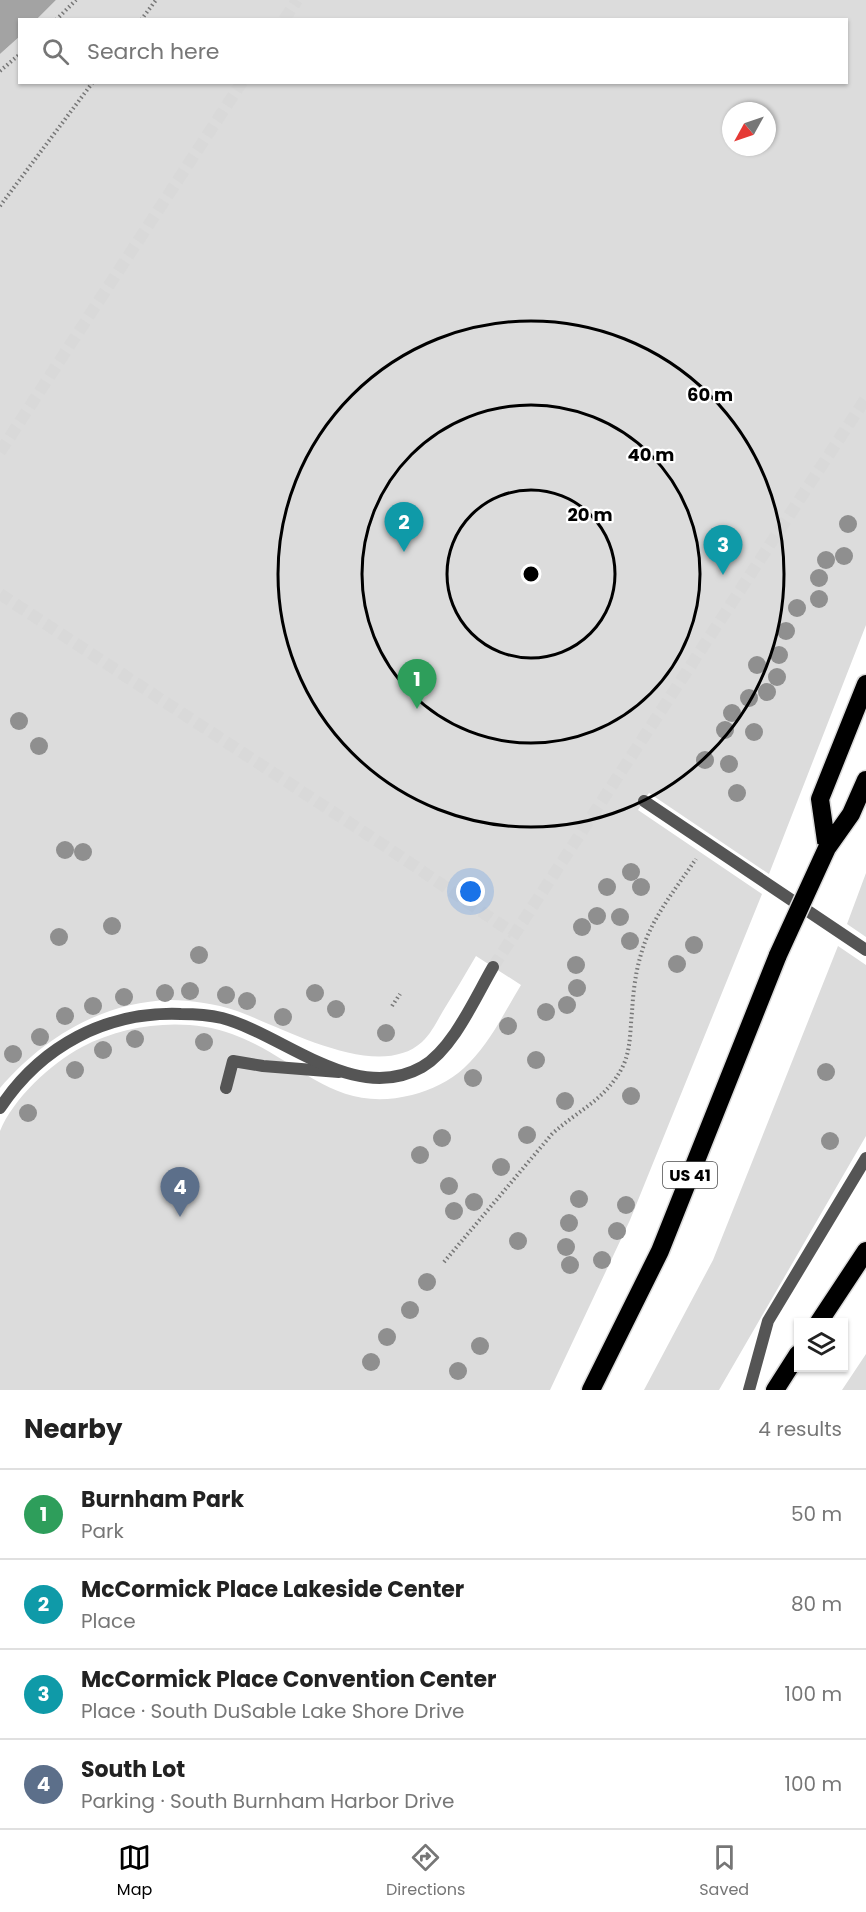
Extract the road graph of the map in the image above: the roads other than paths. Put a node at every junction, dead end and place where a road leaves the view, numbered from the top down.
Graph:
1 (866, 684) edge
2 (866, 780) edge
3 (644, 801) dead end
4 (828, 848) junction
5 (866, 950) edge
6 (493, 967) tunnel mouth
7 (343, 1073) junction
8 (226, 1088) dead end
9 (0, 1108) edge
10 (866, 1158) edge
11 (866, 1251) edge
12 (822, 1318) edge
13 (794, 1360) edge
14 (591, 1390) edge
15 (749, 1390) edge
16 (775, 1390) edge

1 - 4 highway
2 - 4 highway, US 41
3 - 5 street
4 - 14 highway, US 41, bridge
6 - 7 street
7 - 8 street
7 - 9 street
10 - 15 street
11 - 12 highway
13 - 16 highway

